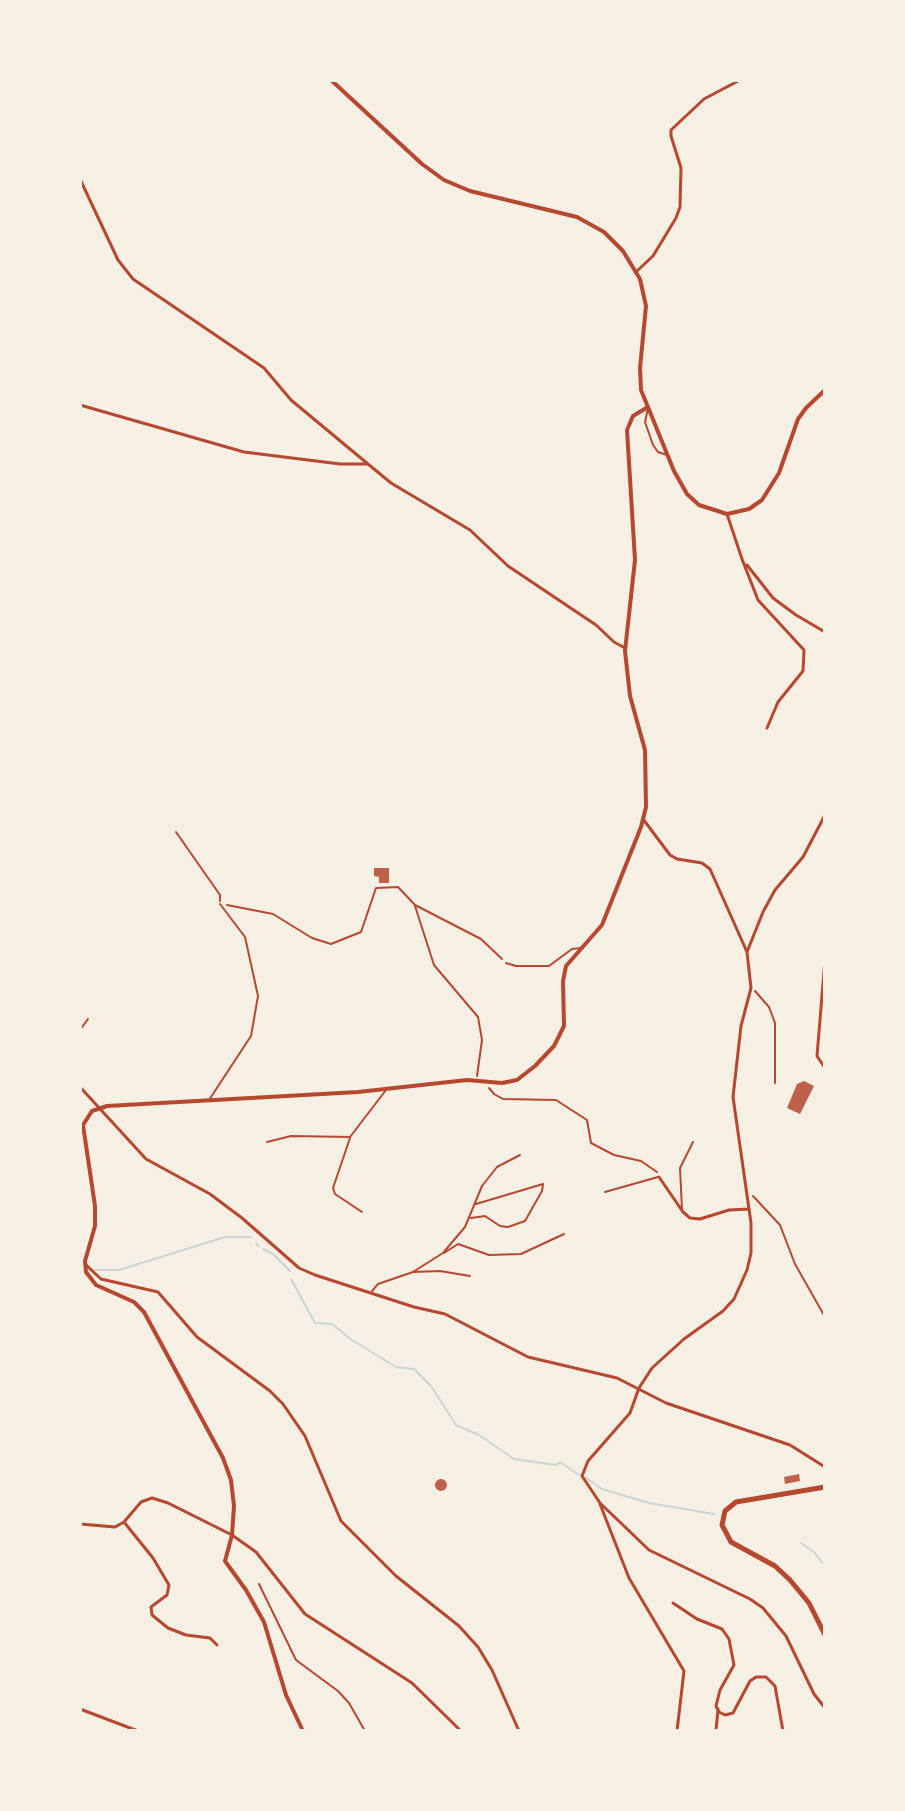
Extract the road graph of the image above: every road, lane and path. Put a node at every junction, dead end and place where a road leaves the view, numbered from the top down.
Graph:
1 (331, 80) edge
2 (740, 80) edge
3 (80, 179) edge
4 (637, 271) junction
5 (825, 390) edge
6 (80, 405) edge
7 (648, 407) junction
8 (667, 455) junction
9 (368, 464) junction
10 (727, 514) junction
11 (742, 559) junction
12 (825, 632) edge
13 (625, 648) junction
14 (767, 728) dead end
15 (825, 815) edge
16 (643, 819) junction
17 (176, 832) dead end
18 (220, 904) junction
19 (415, 905) junction
20 (581, 948) junction
21 (747, 952) junction
22 (825, 959) edge
23 (506, 963) joint
24 (751, 988) junction
25 (88, 1019) dead end
26 (80, 1030) edge
27 (825, 1068) edge
28 (476, 1080) junction
29 (487, 1080) junction
30 (775, 1083) dead end
31 (80, 1087) edge
32 (387, 1088) junction
33 (209, 1100) junction
34 (98, 1108) junction
35 (350, 1137) junction
36 (267, 1142) dead end
37 (693, 1142) dead end
38 (520, 1155) dead end
39 (659, 1177) junction
40 (605, 1192) dead end
41 (753, 1196) dead end
42 (476, 1204) junction
43 (749, 1209) junction
44 (362, 1212) dead end
45 (683, 1212) junction
46 (471, 1218) junction
47 (564, 1234) dead end
48 (443, 1253) junction
49 (85, 1264) junction
50 (413, 1272) junction
51 (470, 1276) dead end
52 (371, 1292) junction
53 (825, 1317) edge
54 (639, 1388) junction
55 (825, 1467) edge
56 (825, 1487) edge
57 (600, 1503) junction
58 (124, 1522) junction
59 (80, 1524) edge
60 (232, 1535) junction
61 (259, 1584) dead end
62 (673, 1603) dead end
63 (825, 1635) edge
64 (217, 1645) dead end
65 (825, 1708) edge
66 (80, 1709) edge
67 (718, 1709) junction
68 (138, 1731) edge
69 (303, 1731) edge
70 (365, 1731) edge
71 (461, 1731) edge
72 (519, 1731) edge
73 (677, 1731) edge
74 (716, 1731) edge
75 (783, 1731) edge

1 - 4 street
2 - 4 street
3 - 9 street
4 - 7 street
5 - 10 street
6 - 9 street
7 - 8 street
7 - 8 lane
7 - 13 street
8 - 10 street
9 - 13 street
10 - 11 street
11 - 12 street
11 - 14 street
13 - 16 street
15 - 21 street
16 - 20 street
16 - 21 street
17 - 18 path
18 - 19 path
18 - 33 lane
19 - 23 path
19 - 28 path
20 - 23 lane
20 - 29 street
21 - 24 street
22 - 27 street
24 - 30 path
24 - 43 street
25 - 26 lane
28 - 29 street
28 - 32 street
29 - 39 path
31 - 34 street
32 - 33 street
32 - 35 lane
33 - 34 street
34 - 49 street
34 - 52 street
35 - 36 lane
35 - 44 lane
37 - 45 lane
38 - 42 lane
39 - 40 lane
39 - 45 street
41 - 53 path
42 - 46 lane
42 - 46 lane
43 - 45 street
43 - 54 street
46 - 48 lane
47 - 48 lane
48 - 50 lane
49 - 60 street
49 - 72 street
50 - 51 lane
50 - 52 lane
52 - 54 street
54 - 55 street
54 - 57 street
56 - 63 main road
57 - 65 street
57 - 73 street
58 - 59 street
58 - 60 street
58 - 64 street
60 - 69 street
60 - 71 street
61 - 70 lane
62 - 67 street
66 - 68 street
67 - 74 street
67 - 75 street

